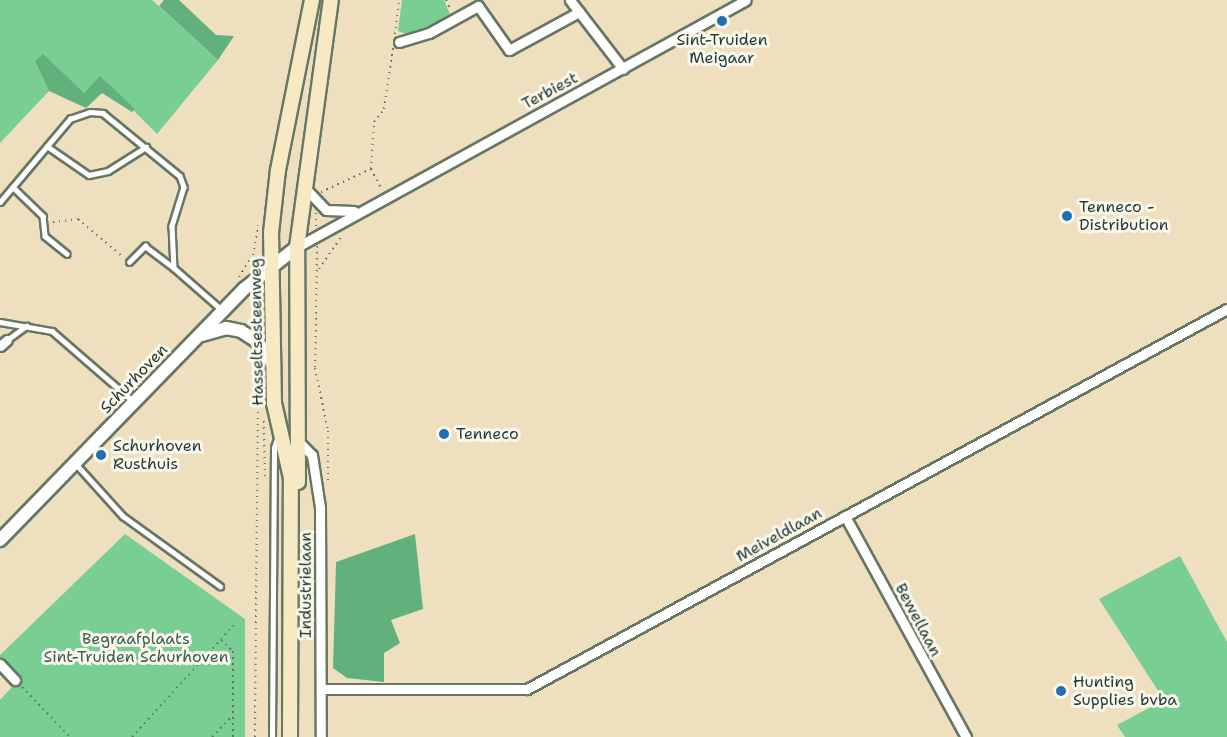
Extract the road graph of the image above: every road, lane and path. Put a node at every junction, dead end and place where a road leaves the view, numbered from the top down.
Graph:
1 (312, 0) edge
2 (331, 0) edge
3 (399, 0) edge
4 (570, 0) edge
5 (746, 0) edge
6 (579, 12) junction
7 (399, 42) dead end
8 (623, 69) junction
9 (47, 146) junction
10 (147, 147) junction
11 (371, 169) junction
12 (13, 187) junction
13 (310, 187) junction
14 (321, 192) junction
15 (325, 195) dead end
16 (386, 197) junction
17 (0, 202) edge
18 (368, 207) junction
19 (44, 223) junction
20 (345, 232) dead end
21 (297, 247) junction
22 (67, 254) dead end
23 (129, 262) joint
24 (272, 265) junction
25 (174, 268) junction
26 (319, 268) dead end
27 (1227, 309) edge
28 (223, 311) junction
29 (0, 322) edge
30 (26, 326) junction
31 (198, 337) junction
32 (4, 343) edge
33 (255, 355) dead end
34 (274, 366) junction
35 (134, 402) junction
36 (264, 415) dead end
37 (280, 431) junction
38 (297, 440) junction
39 (76, 464) junction
40 (265, 476) dead end
41 (845, 516) junction
42 (0, 540) edge
43 (220, 586) dead end
44 (234, 625) dead end
45 (221, 640) junction
46 (0, 664) edge
47 (15, 680) joint
48 (321, 689) junction
49 (233, 714) junction
50 (70, 737) edge
51 (132, 737) edge
52 (212, 737) edge
53 (233, 737) edge
54 (255, 737) edge
55 (272, 737) edge
56 (290, 737) edge
57 (297, 737) edge
58 (321, 737) edge
59 (966, 737) edge

1 - 24 main road, Hasseltsesteenweg
2 - 13 main road
3 - 11 path
4 - 6 street
5 - 8 street, Terbiest
6 - 7 street
6 - 8 street
8 - 16 street, Terbiest
9 - 10 lane
9 - 10 lane
9 - 12 lane
10 - 25 lane
11 - 14 path
11 - 16 path
12 - 17 lane
12 - 19 lane
13 - 14 path
13 - 18 street, Terbiest
13 - 21 main road
14 - 15 path
16 - 18 street, Terbiest
18 - 21 street, Terbiest
19 - 22 lane
19 - 23 path
20 - 26 path
21 - 24 street, Schurhoven
21 - 38 main road
23 - 25 lane
24 - 28 street, Schurhoven
24 - 34 main road, Hasseltsesteenweg
25 - 28 lane
27 - 41 street, Meiveldlaan
28 - 31 street, Schurhoven
29 - 30 lane
30 - 32 lane
30 - 35 lane
31 - 34 street
31 - 35 street, Schurhoven
33 - 54 path
34 - 37 main road, Hasseltsesteenweg
35 - 39 street, Schurhoven
36 - 40 path
37 - 55 lane
37 - 56 main road, Hasseltsesteenweg
38 - 48 street, Industrielaan
38 - 57 main road
39 - 42 street, Schurhoven
39 - 43 lane
41 - 48 street, Meiveldlaan
41 - 59 street, Bewellaan
44 - 45 path
45 - 49 path
45 - 51 path
46 - 47 street
47 - 50 path
48 - 58 street, Industrielaan
49 - 52 path
49 - 53 path

